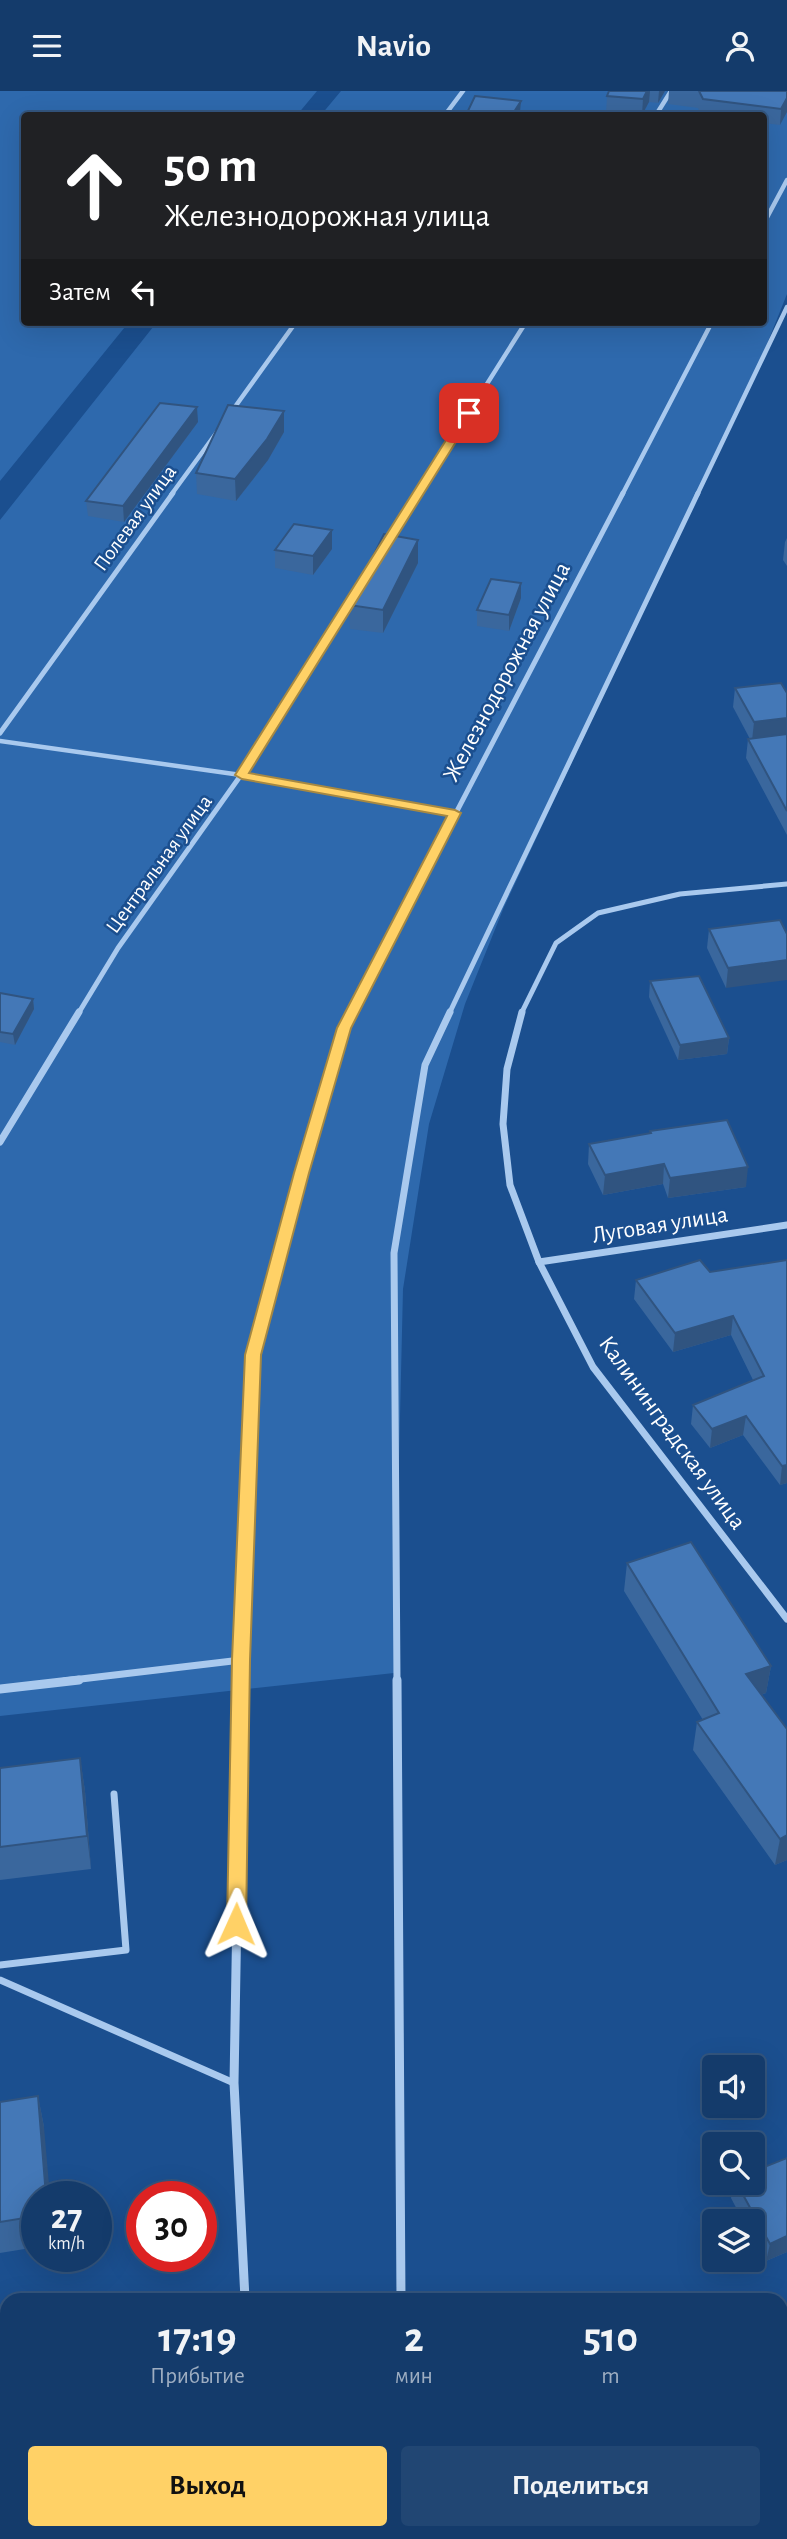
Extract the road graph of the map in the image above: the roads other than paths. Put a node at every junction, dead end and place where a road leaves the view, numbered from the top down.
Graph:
1 (463, 91) edge
2 (671, 91) edge
3 (447, 112) edge
4 (658, 112) edge
5 (787, 180) edge
6 (767, 218) edge
7 (787, 307) edge
8 (293, 326) edge
9 (523, 326) edge
10 (710, 326) edge
11 (380, 554) edge
12 (365, 578) edge
13 (0, 733) edge
14 (0, 741) edge
15 (242, 775) junction
16 (455, 813) junction
17 (787, 884) edge
18 (0, 1142) edge
19 (787, 1225) edge
20 (540, 1262) junction
21 (787, 1619) edge
22 (241, 1660) junction
23 (0, 1689) edge
24 (114, 1794) dead end
25 (0, 1965) edge
26 (0, 1980) edge
27 (234, 2083) junction
28 (244, 2293) edge
29 (401, 2293) edge

1 - 3 street
2 - 4 street
5 - 6 street
7 - 29 street
8 - 13 street, Полевая улица
9 - 11 street
10 - 16 street, Железнодорожная улица
12 - 15 street, Центральная улица
14 - 15 lane
15 - 16 lane
15 - 18 street, Центральная улица
16 - 22 street, Железнодорожная улица
17 - 20 street, Калининградская улица
19 - 20 street, Луговая улица
20 - 21 street, Калининградская улица
22 - 23 street
22 - 27 street, Железнодорожная улица
24 - 25 lane
26 - 27 lane
27 - 28 street, Железнодорожная улица

